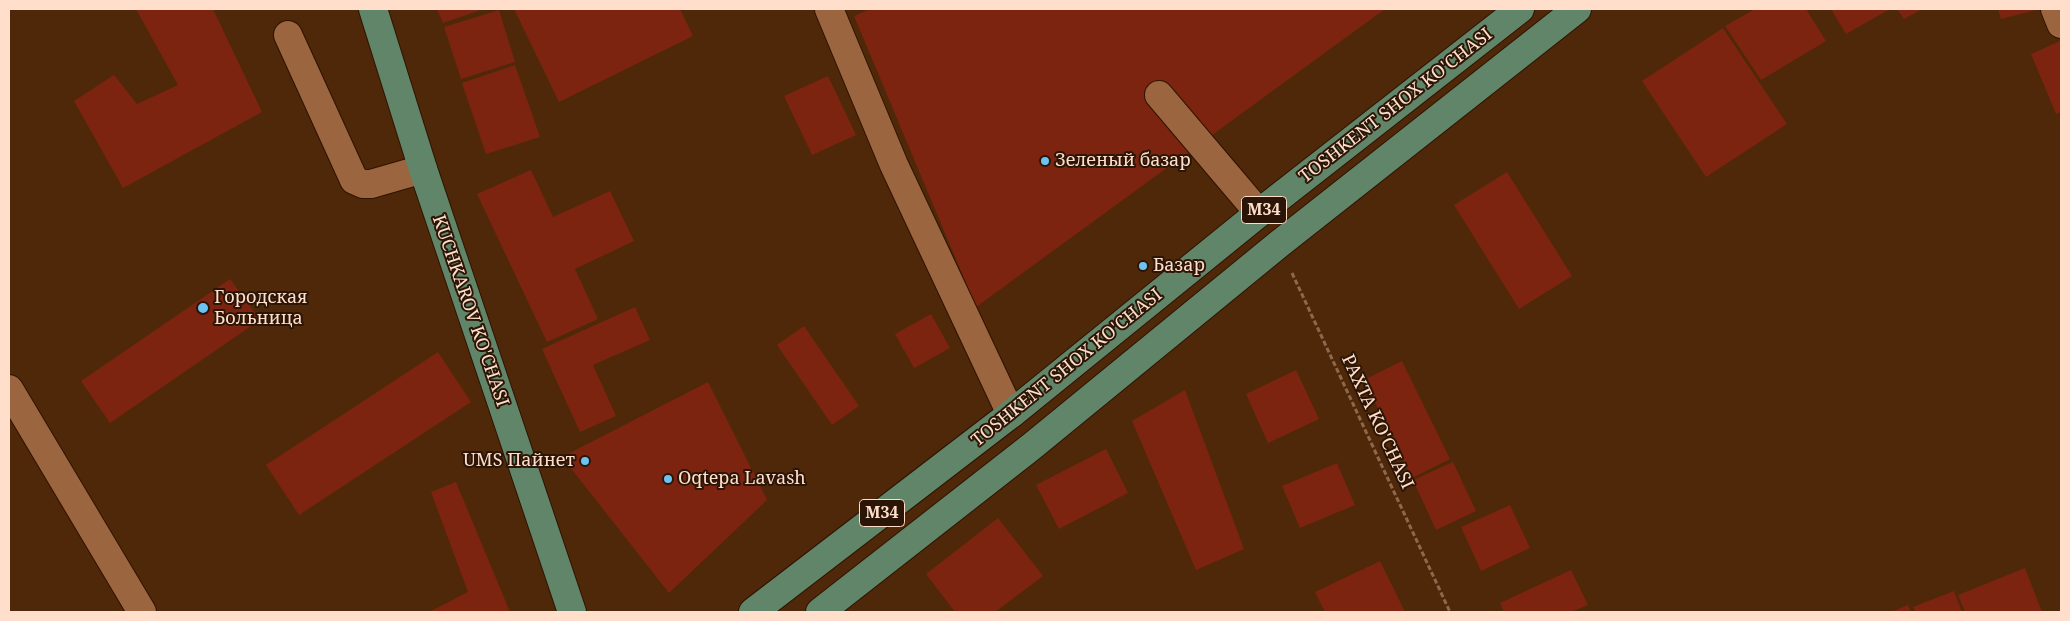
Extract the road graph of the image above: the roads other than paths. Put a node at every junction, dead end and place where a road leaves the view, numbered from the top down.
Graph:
1 (373, 9) edge
2 (829, 9) edge
3 (1520, 9) edge
4 (1577, 9) edge
5 (2055, 9) edge
6 (2061, 24) edge
7 (288, 35) dead end
8 (1159, 95) dead end
9 (422, 169) junction
10 (1259, 214) junction
11 (9, 389) edge
12 (1010, 414) junction
13 (142, 612) edge
14 (572, 612) edge
15 (753, 612) edge
16 (820, 612) edge

1 - 9 main road, KUCHKAROV KO'CHASI
2 - 12 street
3 - 10 main road, TOSHKENT SHOX KO'CHASI / M34
4 - 16 main road, TOSHKENT SHOX KO'CHASI / M34
5 - 6 street
7 - 9 street
8 - 10 street
9 - 14 main road, KUCHKAROV KO'CHASI
10 - 12 main road, TOSHKENT SHOX KO'CHASI / M34
11 - 13 street
12 - 15 main road, TOSHKENT SHOX KO'CHASI / M34

